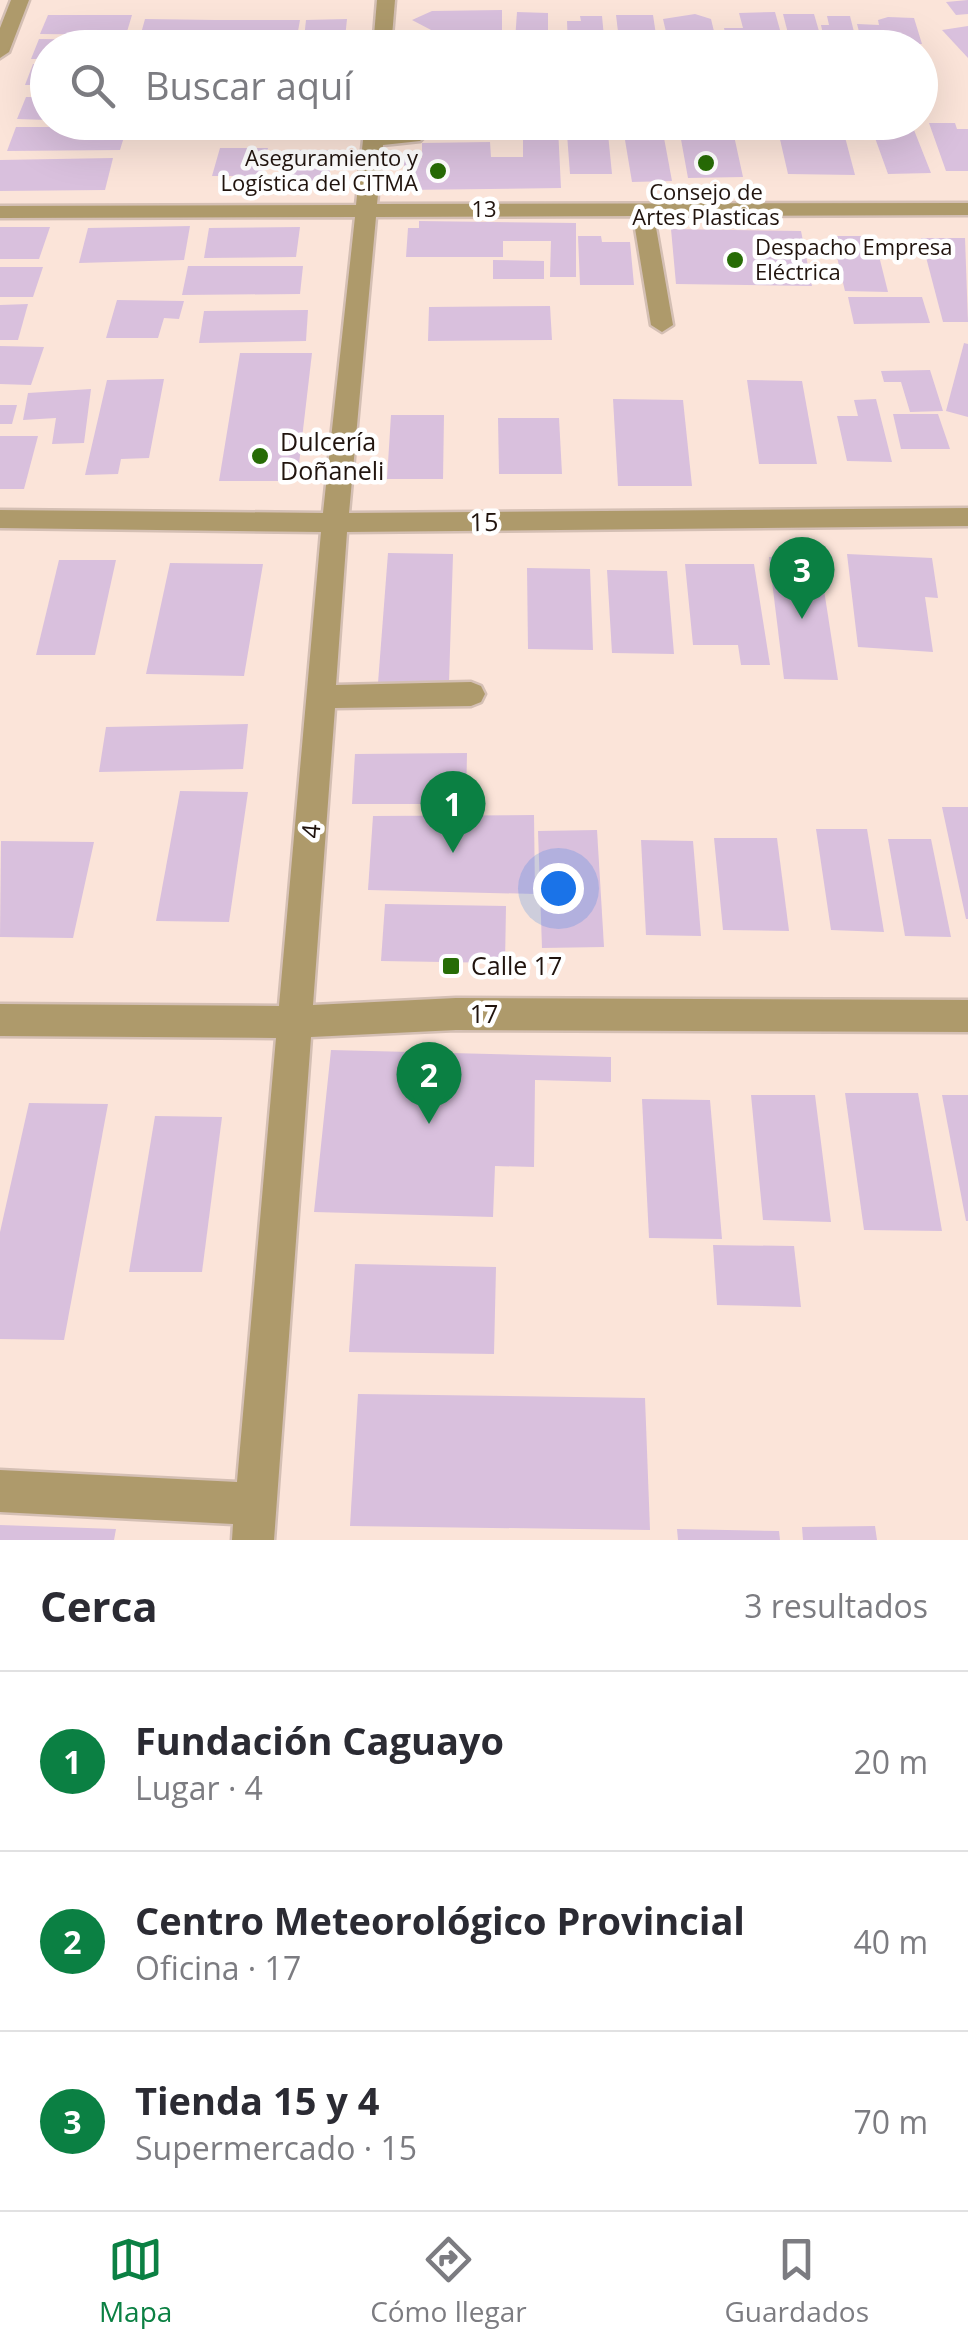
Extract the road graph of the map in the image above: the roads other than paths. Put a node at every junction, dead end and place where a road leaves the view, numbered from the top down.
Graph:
1 (20, 0) edge
2 (386, 0) edge
3 (384, 30) edge
4 (0, 52) edge
5 (374, 140) edge
6 (365, 209) junction
7 (968, 209) edge
8 (642, 210) junction
9 (0, 212) edge
10 (662, 325) dead end
11 (968, 516) edge
12 (0, 519) edge
13 (335, 524) junction
14 (470, 694) dead end
15 (323, 697) junction
16 (968, 1016) edge
17 (0, 1020) edge
18 (294, 1022) junction
19 (0, 1491) edge
20 (254, 1522) edge

1 - 4 street
2 - 3 street
5 - 6 street, 4
6 - 8 street, 13
6 - 9 street, 13
6 - 13 street, 4
7 - 8 street, 13
8 - 10 street
11 - 13 street, 15
12 - 13 street, 15
13 - 15 street, 4
14 - 15 street
15 - 18 street, 4
16 - 18 street, 17
17 - 18 street, 17
18 - 20 street, 4
19 - 20 street

